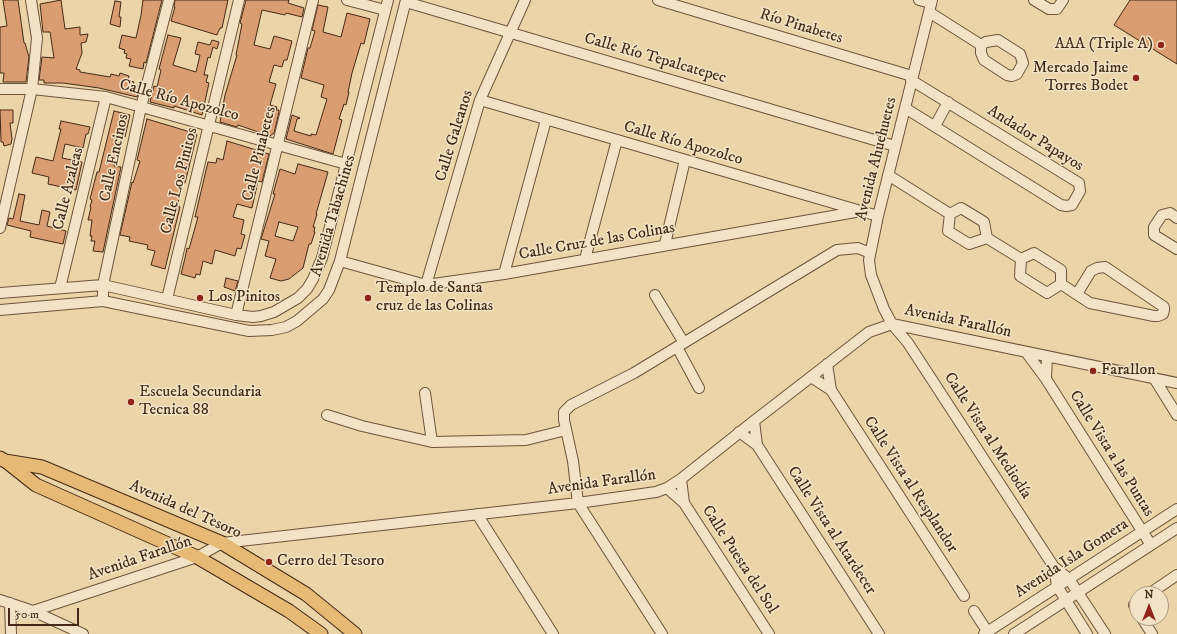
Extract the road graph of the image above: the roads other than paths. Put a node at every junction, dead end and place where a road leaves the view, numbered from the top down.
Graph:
1 (31, 0) edge
2 (169, 0) edge
3 (239, 0) edge
4 (314, 0) edge
5 (347, 0) edge
6 (388, 0) edge
7 (525, 0) edge
8 (658, 0) edge
9 (919, 0) edge
10 (1034, 0) edge
11 (1063, 0) edge
12 (406, 1) edge
13 (930, 5) edge
14 (385, 10) junction
15 (510, 32) junction
16 (981, 45) dead end
17 (912, 78) junction
18 (0, 89) edge
19 (32, 89) junction
20 (106, 97) junction
21 (480, 100) junction
22 (948, 102) junction
23 (141, 107) junction
24 (905, 108) junction
25 (546, 120) junction
26 (209, 125) junction
27 (935, 126) junction
28 (617, 140) junction
29 (277, 144) junction
30 (895, 146) junction
31 (685, 160) junction
32 (346, 164) junction
33 (888, 175) junction
34 (861, 211) junction
35 (950, 214) junction
36 (878, 216) junction
37 (1177, 218) edge
38 (0, 228) edge
39 (987, 238) junction
40 (665, 244) junction
41 (1177, 249) edge
42 (870, 253) junction
43 (585, 259) junction
44 (1021, 259) junction
45 (340, 261) junction
46 (504, 274) junction
47 (1061, 284) junction
48 (103, 285) junction
49 (426, 285) junction
50 (60, 288) junction
51 (0, 293) edge
52 (1077, 294) junction
53 (655, 295) dead end
54 (167, 299) junction
55 (103, 301) junction
56 (0, 310) edge
57 (236, 315) junction
58 (892, 324) junction
59 (680, 345) junction
60 (1026, 352) junction
61 (1047, 356) junction
62 (827, 364) junction
63 (811, 376) junction
64 (1154, 378) junction
65 (1046, 379) junction
66 (1177, 383) edge
67 (699, 388) dead end
68 (831, 390) junction
69 (425, 393) dead end
70 (327, 415) dead end
71 (1177, 415) edge
72 (754, 421) junction
73 (566, 430) junction
74 (739, 432) junction
75 (432, 442) junction
76 (757, 445) junction
77 (3, 460) edge
78 (682, 479) junction
79 (667, 488) junction
80 (578, 503) junction
81 (684, 503) junction
82 (1177, 509) edge
83 (477, 514) junction
84 (1177, 528) edge
85 (1142, 532) junction
86 (222, 543) junction
87 (1151, 545) junction
88 (197, 557) junction
89 (1054, 567) junction
90 (1177, 575) edge
91 (1068, 579) junction
92 (1057, 586) junction
93 (1161, 586) edge
94 (1078, 593) junction
95 (964, 596) dead end
96 (1066, 600) junction
97 (5, 602) edge
98 (974, 610) dead end
99 (33, 611) junction
100 (987, 633) edge
101 (10, 634) edge
102 (83, 634) edge
103 (321, 634) edge
104 (355, 634) edge
105 (553, 634) edge
106 (662, 634) edge
107 (769, 634) edge
108 (879, 634) edge
109 (1014, 634) edge
110 (1087, 634) edge
111 (1105, 634) edge

1 - 19 street
2 - 23 street, Calle Encinos
3 - 26 street, Calle Los Pinitos
4 - 29 street, Calle Pinabetes
5 - 14 street
6 - 14 street, Avenida Tabachines
7 - 15 street, Calle Galeanos
8 - 17 street, Río Pinabetes
9 - 13 street
10 - 11 street
12 - 15 street, Calle Río Tepalcatepec
12 - 45 street, Avenida Tabachines
13 - 16 street
13 - 17 street, Avenida Ahuehuetes
14 - 32 street, Avenida Tabachines
15 - 21 street, Calle Galeanos
15 - 30 street, Calle Río Tepalcatepec
17 - 22 street, Andador Papayos
17 - 24 street, Avenida Ahuehuetes
18 - 19 street, Calle Río Apozolco
19 - 20 street, Calle Río Apozolco
19 - 38 street
20 - 23 street, Calle Río Apozolco
20 - 50 street, Calle Azaleas
21 - 25 street, Calle Río Apozolco
21 - 49 street, Calle Galeanos
22 - 27 street
22 - 27 street, Andador Papayos
23 - 26 street, Calle Río Apozolco
23 - 48 street, Calle Encinos
24 - 27 street, Andador Papayos
24 - 30 street, Avenida Ahuehuetes
25 - 28 street, Calle Río Apozolco
25 - 46 street
26 - 29 street, Calle Río Apozolco
26 - 54 street, Calle Los Pinitos
28 - 31 street, Calle Río Apozolco
28 - 43 street
29 - 32 street, Calle Río Apozolco
29 - 57 street, Calle Pinabetes
30 - 33 street, Avenida Ahuehuetes
31 - 34 street, Calle Río Apozolco
31 - 40 street
32 - 57 street, Avenida Tabachines
33 - 35 street
33 - 36 street, Avenida Ahuehuetes
34 - 36 street, Calle Río Apozolco
34 - 40 street, Calle Cruz de las Colinas
35 - 39 street
35 - 39 street
36 - 42 street, Avenida Ahuehuetes
37 - 41 street
39 - 44 street
40 - 43 street, Calle Cruz de las Colinas
42 - 58 street, Avenida Ahuehuetes
42 - 59 street
43 - 46 street, Calle Cruz de las Colinas
44 - 47 street
44 - 47 street
45 - 49 street, Calle Cruz de las Colinas
45 - 55 street, Avenida Tabachines
46 - 49 street, Calle Cruz de las Colinas
47 - 52 street
48 - 50 street, Avenida Tabachines
48 - 54 street, Avenida Tabachines
48 - 55 street, Calle Encinos
50 - 51 street, Avenida Tabachines
52 - 52 street
53 - 59 street
54 - 57 street, Avenida Tabachines
55 - 56 street, Avenida Tabachines
58 - 60 street, Avenida Farallón
58 - 62 street, Avenida Farallón
58 - 89 street, Calle Vista al Mediodía
59 - 67 street
59 - 73 street
60 - 61 street, Avenida Farallón
60 - 65 street, Calle Vista a las Puntas
61 - 64 street, Avenida Farallón
61 - 65 street
62 - 63 street, Avenida Farallón
62 - 68 street, Calle Vista al Resplandor
63 - 68 street, Calle Vista al Resplandor
63 - 72 street, Avenida Farallón
64 - 66 street, Avenida Farallón
64 - 71 street
65 - 85 street, Calle Vista a las Puntas
68 - 95 street, Calle Vista al Resplandor
69 - 75 street
70 - 75 street
72 - 74 street, Avenida Farallón
72 - 76 street, Calle Vista al Atardecer
73 - 75 street
73 - 80 street
74 - 76 street, Calle Vista al Atardecer
74 - 78 street, Avenida Farallón
76 - 108 street, Calle Vista al Atardecer
77 - 86 main road, Avenida del Tesoro
77 - 88 main road, Avenida del Tesoro
78 - 79 street, Avenida Farallón
78 - 81 street, Calle Puesta del Sol
79 - 80 street, Avenida Farallón
79 - 81 street, Calle Puesta del Sol
80 - 83 street, Avenida Farallón
80 - 106 street
81 - 107 street, Calle Puesta del Sol
82 - 85 street, Avenida Isla Gomera
83 - 86 street, Avenida Farallón
83 - 105 street
84 - 87 street, Avenida Isla Gomera
85 - 87 street, Calle Vista a las Puntas
85 - 91 street, Avenida Isla Gomera
86 - 88 street, Avenida Farallón
86 - 104 main road, Avenida del Tesoro
87 - 94 street, Avenida Isla Gomera
88 - 99 street, Avenida Farallón
88 - 103 main road, Avenida del Tesoro
89 - 91 street, Calle Vista al Mediodía
89 - 92 street, Calle Vista al Mediodía
90 - 93 street
91 - 92 street, Avenida Isla Gomera
91 - 94 street, Calle Vista al Mediodía
92 - 96 street
92 - 100 street, Avenida Isla Gomera
94 - 96 street, Avenida Isla Gomera
94 - 111 street, Calle Vista al Mediodía
96 - 109 street, Avenida Isla Gomera
96 - 110 street
97 - 99 street
97 - 101 street
98 - 100 street
99 - 102 street

